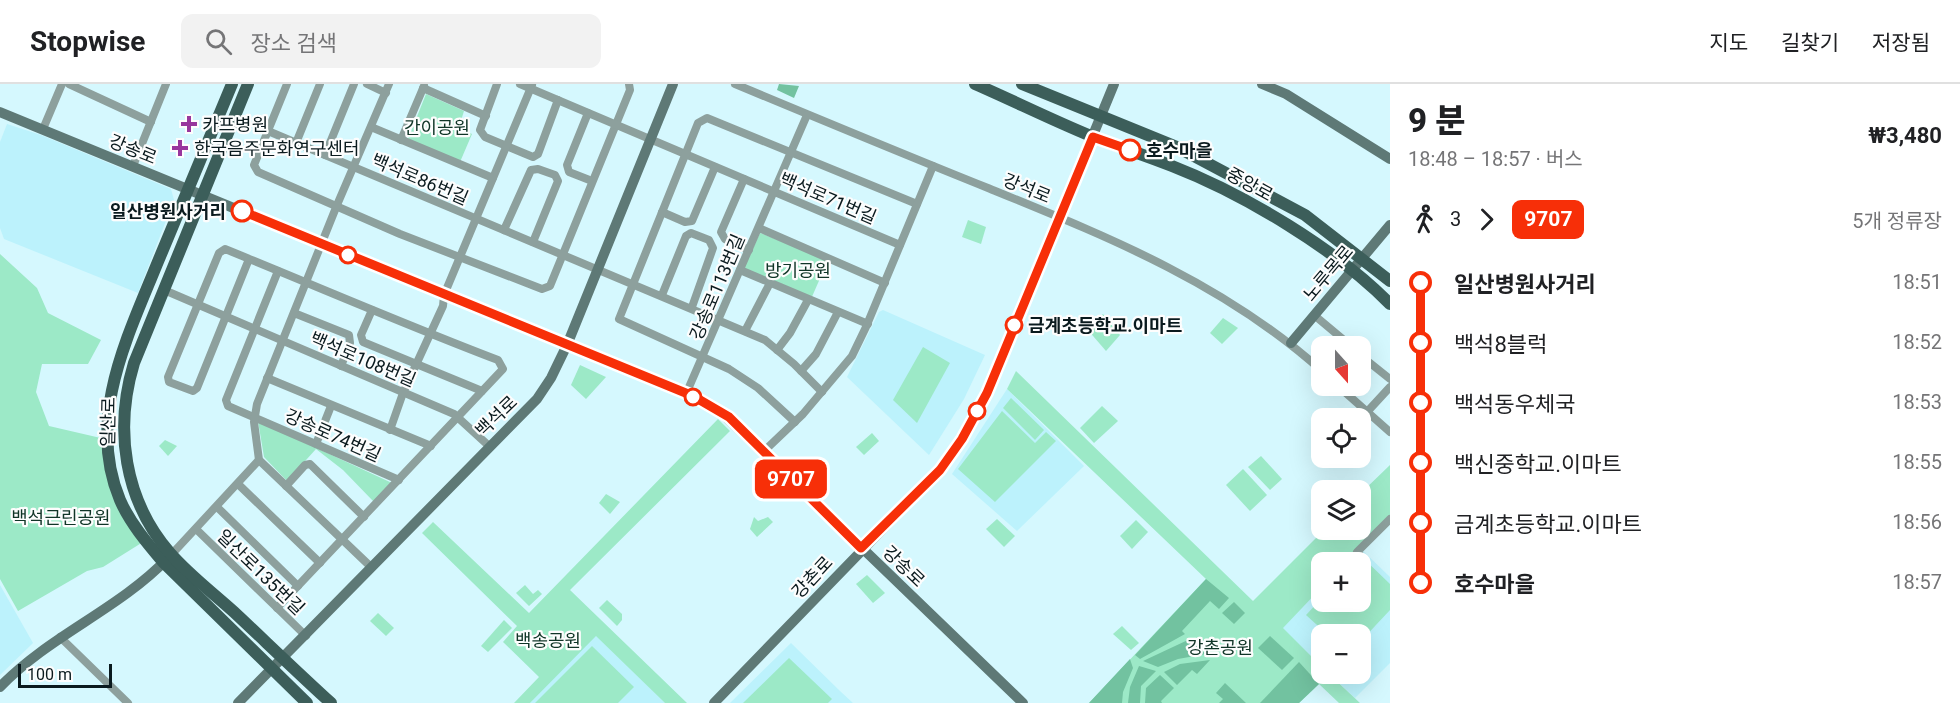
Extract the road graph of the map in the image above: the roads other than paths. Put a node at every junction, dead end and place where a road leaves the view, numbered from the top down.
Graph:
1 (62, 84) edge
2 (69, 84) edge
3 (166, 84) edge
4 (232, 84) edge
5 (248, 84) edge
6 (287, 84) edge
7 (320, 84) edge
8 (354, 84) edge
9 (367, 84) edge
10 (389, 84) edge
11 (497, 84) edge
12 (520, 84) edge
13 (674, 84) edge
14 (735, 84) edge
15 (975, 84) edge
16 (1022, 84) edge
17 (1114, 84) edge
18 (1262, 84) edge
19 (630, 85) edge
20 (424, 86) edge
21 (532, 86) edge
22 (386, 93) junction
23 (558, 100) junction
24 (0, 112) edge
25 (588, 113) junction
26 (807, 115) junction
27 (486, 116) junction
28 (1102, 116) junction
29 (151, 122) junction
30 (616, 125) junction
31 (371, 127) junction
32 (43, 129) junction
33 (268, 131) junction
34 (1093, 137) junction
35 (401, 140) junction
36 (652, 141) junction
37 (296, 143) junction
38 (507, 146) junction
39 (790, 152) junction
40 (685, 154) junction
41 (325, 155) junction
42 (1390, 159) edge
43 (133, 166) junction
44 (933, 166) junction
45 (354, 167) junction
46 (715, 167) junction
47 (493, 178) junction
48 (744, 179) junction
49 (592, 182) junction
50 (188, 189) junction
51 (774, 192) junction
52 (203, 195) junction
53 (917, 204) junction
54 (337, 205) junction
55 (662, 214) junction
56 (476, 218) junction
57 (1059, 218) junction
58 (1390, 225) edge
59 (759, 228) junction
60 (504, 230) junction
61 (533, 242) junction
62 (321, 244) junction
63 (900, 245) junction
64 (749, 250) junction
65 (562, 254) junction
66 (460, 256) junction
67 (249, 259) junction
68 (1363, 259) junction
69 (599, 269) junction
70 (740, 270) junction
71 (1353, 271) junction
72 (278, 272) junction
73 (1390, 281) edge
74 (306, 283) junction
75 (632, 283) junction
76 (770, 283) junction
77 (885, 283) junction
78 (164, 290) junction
79 (444, 295) junction
80 (662, 295) junction
81 (808, 300) junction
82 (1390, 304) edge
83 (199, 306) junction
84 (692, 308) junction
85 (370, 310) junction
86 (838, 312) junction
87 (294, 313) junction
88 (1314, 315) junction
89 (224, 317) junction
90 (719, 319) junction
91 (868, 324) junction
92 (255, 329) junction
93 (745, 331) junction
94 (430, 334) junction
95 (1339, 336) edge
96 (282, 341) junction
97 (1291, 343) junction
98 (567, 345) junction
99 (777, 350) junction
100 (702, 358) junction
101 (1311, 361) edge
102 (1371, 364) edge
103 (417, 365) junction
104 (341, 366) junction
105 (801, 371) junction
106 (267, 378) junction
107 (1390, 380) edge
108 (1390, 387) edge
109 (482, 391) junction
110 (822, 392) junction
111 (403, 393) junction
112 (686, 394) junction
113 (1349, 396) edge
114 (330, 406) junction
115 (1363, 408) edge
116 (1371, 408) edge
117 (1371, 415) edge
118 (255, 416) junction
119 (459, 418) junction
120 (795, 422) junction
121 (390, 430) junction
122 (1390, 432) edge
123 (316, 444) junction
124 (431, 446) junction
125 (489, 446) junction
126 (763, 452) junction
127 (259, 460) junction
128 (399, 480) junction
129 (238, 484) junction
130 (286, 486) junction
131 (217, 507) junction
132 (364, 517) junction
133 (1390, 519) edge
134 (196, 529) junction
135 (342, 540) junction
136 (861, 548) junction
137 (1357, 552) edge
138 (168, 559) junction
139 (320, 563) junction
140 (370, 567) junction
141 (298, 586) junction
142 (277, 608) junction
143 (306, 636) junction
144 (60, 637) junction
145 (284, 659) junction
146 (273, 670) junction
147 (0, 687) edge
148 (128, 703) edge
149 (238, 703) edge
150 (307, 703) edge
151 (331, 703) edge
152 (714, 703) edge
153 (1023, 703) edge

1 - 32 street
2 - 29 street
3 - 29 street
4 - 50 main road, 일산로
5 - 52 main road, 일산로
6 - 33 street
7 - 37 street
8 - 41 street
9 - 22 street
10 - 22 street
11 - 27 street
12 - 21 street, 백석로71번길
13 - 36 main road, 백석로
14 - 26 street, 강석로
15 - 34 main road, 중앙로
16 - 28 main road, 중앙로
17 - 28 main road, 강촌로
18 - 42 main road
19 - 30 street
20 - 27 street
20 - 35 street
21 - 23 street, 백석로71번길
21 - 38 street
22 - 31 street
23 - 25 street, 백석로71번길
23 - 38 street
24 - 32 main road, 강송로
25 - 30 street, 백석로71번길
25 - 49 street
26 - 39 street, 강송로113번길
26 - 44 street, 강석로
27 - 38 street
28 - 34 main road, 강촌로
28 - 68 main road, 중앙로
29 - 43 street
30 - 36 street, 백석로71번길
30 - 49 street
31 - 35 street
31 - 45 street
32 - 43 main road, 강송로
33 - 37 street, 백석로86번길
33 - 54 street
34 - 57 main road, 강촌로
34 - 71 main road, 중앙로
35 - 47 street
36 - 40 street, 백석로71번길
36 - 69 main road, 백석로
37 - 41 street, 백석로86번길
38 - 47 street
39 - 40 street
39 - 51 street, 강송로113번길
39 - 53 street
40 - 46 street, 백석로71번길
40 - 55 street
41 - 45 street, 백석로86번길
43 - 50 main road, 강송로
44 - 53 street
44 - 57 street, 강석로
45 - 54 street
45 - 56 street, 백석로86번길
46 - 48 street, 백석로71번길
46 - 55 street
47 - 56 street
48 - 51 street, 백석로71번길
48 - 64 street
49 - 65 street
50 - 52 main road, 강송로
50 - 138 main road, 일산로
51 - 59 street, 강송로113번길
51 - 63 street, 백석로71번길
52 - 62 main road, 강송로
52 - 78 main road, 일산로
53 - 63 street
54 - 62 street
54 - 66 street
55 - 75 street, 강송로113번길
56 - 60 street, 백석로86번길
56 - 66 street
57 - 97 street, 강석로
57 - 136 main road, 강촌로
58 - 68 main road, 노루목로
59 - 64 street, 강송로113번길
59 - 77 street, 강송로113번길
60 - 61 street, 백석로86번길
60 - 61 street
61 - 65 street, 백석로86번길
62 - 74 street
62 - 79 main road, 강송로
63 - 77 street
64 - 70 street, 강송로113번길
65 - 66 street
65 - 69 street, 백석로86번길
66 - 79 street
67 - 72 street
67 - 83 street
67 - 89 street
68 - 71 main road, 노루목로
68 - 73 main road, 중앙로
69 - 75 street, 백석로86번길
69 - 98 main road, 백석로
70 - 76 street
70 - 90 street, 강송로113번길
71 - 82 main road, 중앙로
71 - 88 main road, 노루목로
72 - 74 street
72 - 92 street
74 - 85 street
74 - 87 street
75 - 80 street, 백석로86번길
75 - 100 street, 강송로113번길
76 - 81 street
76 - 93 street
77 - 91 street
78 - 83 street, 백석로108번길
78 - 138 main road, 일산로
79 - 94 street
79 - 98 main road, 강송로
80 - 84 street, 백석로86번길
80 - 84 street
81 - 86 street
81 - 99 street
83 - 89 street, 백석로108번길
83 - 89 street
84 - 90 street, 백석로86번길
85 - 94 street
85 - 103 street
86 - 91 street
86 - 105 street
87 - 96 street
87 - 104 street
88 - 95 street
88 - 97 main road, 노루목로
89 - 92 street, 백석로108번길
90 - 93 street, 백석로86번길
90 - 100 street, 강송로113번길
91 - 110 street
92 - 96 street, 백석로108번길
92 - 118 street, 강송로74번길
93 - 99 street, 백석로86번길
94 - 103 street
94 - 109 street
96 - 104 street, 백석로108번길
96 - 106 street
97 - 101 street, 강석로
98 - 112 main road, 강송로
98 - 125 main road, 백석로
99 - 105 street, 백석로86번길
100 - 112 street, 강송로113번길
100 - 120 street, 강송로113번길
102 - 107 street
103 - 109 street
103 - 111 street
104 - 111 street, 백석로108번길
105 - 110 street, 백석로86번길
106 - 114 street, 강송로74번길
106 - 118 street
108 - 116 street
109 - 119 street
110 - 120 street
111 - 119 street, 백석로108번길
111 - 121 street
112 - 126 main road, 강송로
113 - 115 street
114 - 121 street, 강송로74번길
114 - 123 street
117 - 122 street
118 - 123 street, 강송로74번길
118 - 127 street
119 - 124 street
119 - 125 street, 백석로108번길
120 - 126 street
121 - 124 street, 강송로74번길
123 - 128 street, 강송로74번길
124 - 128 street
125 - 140 main road, 백석로
126 - 136 main road, 강송로
127 - 129 street, 일산로135번길
127 - 130 street
128 - 132 street
129 - 131 street, 일산로135번길
129 - 139 street
130 - 132 street, 강송로74번길
130 - 135 street
131 - 134 street, 일산로135번길
131 - 141 street, 일산로135번길
132 - 135 street
133 - 137 street
134 - 138 street, 일산로135번길
134 - 142 street, 일산로135번길
135 - 139 street
135 - 140 street
136 - 152 main road, 강촌로
136 - 153 main road, 강송로
138 - 144 main road
138 - 145 main road, 일산로
138 - 146 main road, 일산로
139 - 141 street
140 - 143 main road, 백석로
141 - 142 street
142 - 143 street, 일산로135번길
143 - 145 main road, 백석로
144 - 147 main road
144 - 148 street
145 - 146 main road, 백석로
145 - 151 main road, 일산로
146 - 149 main road, 백석로
146 - 150 main road, 일산로

